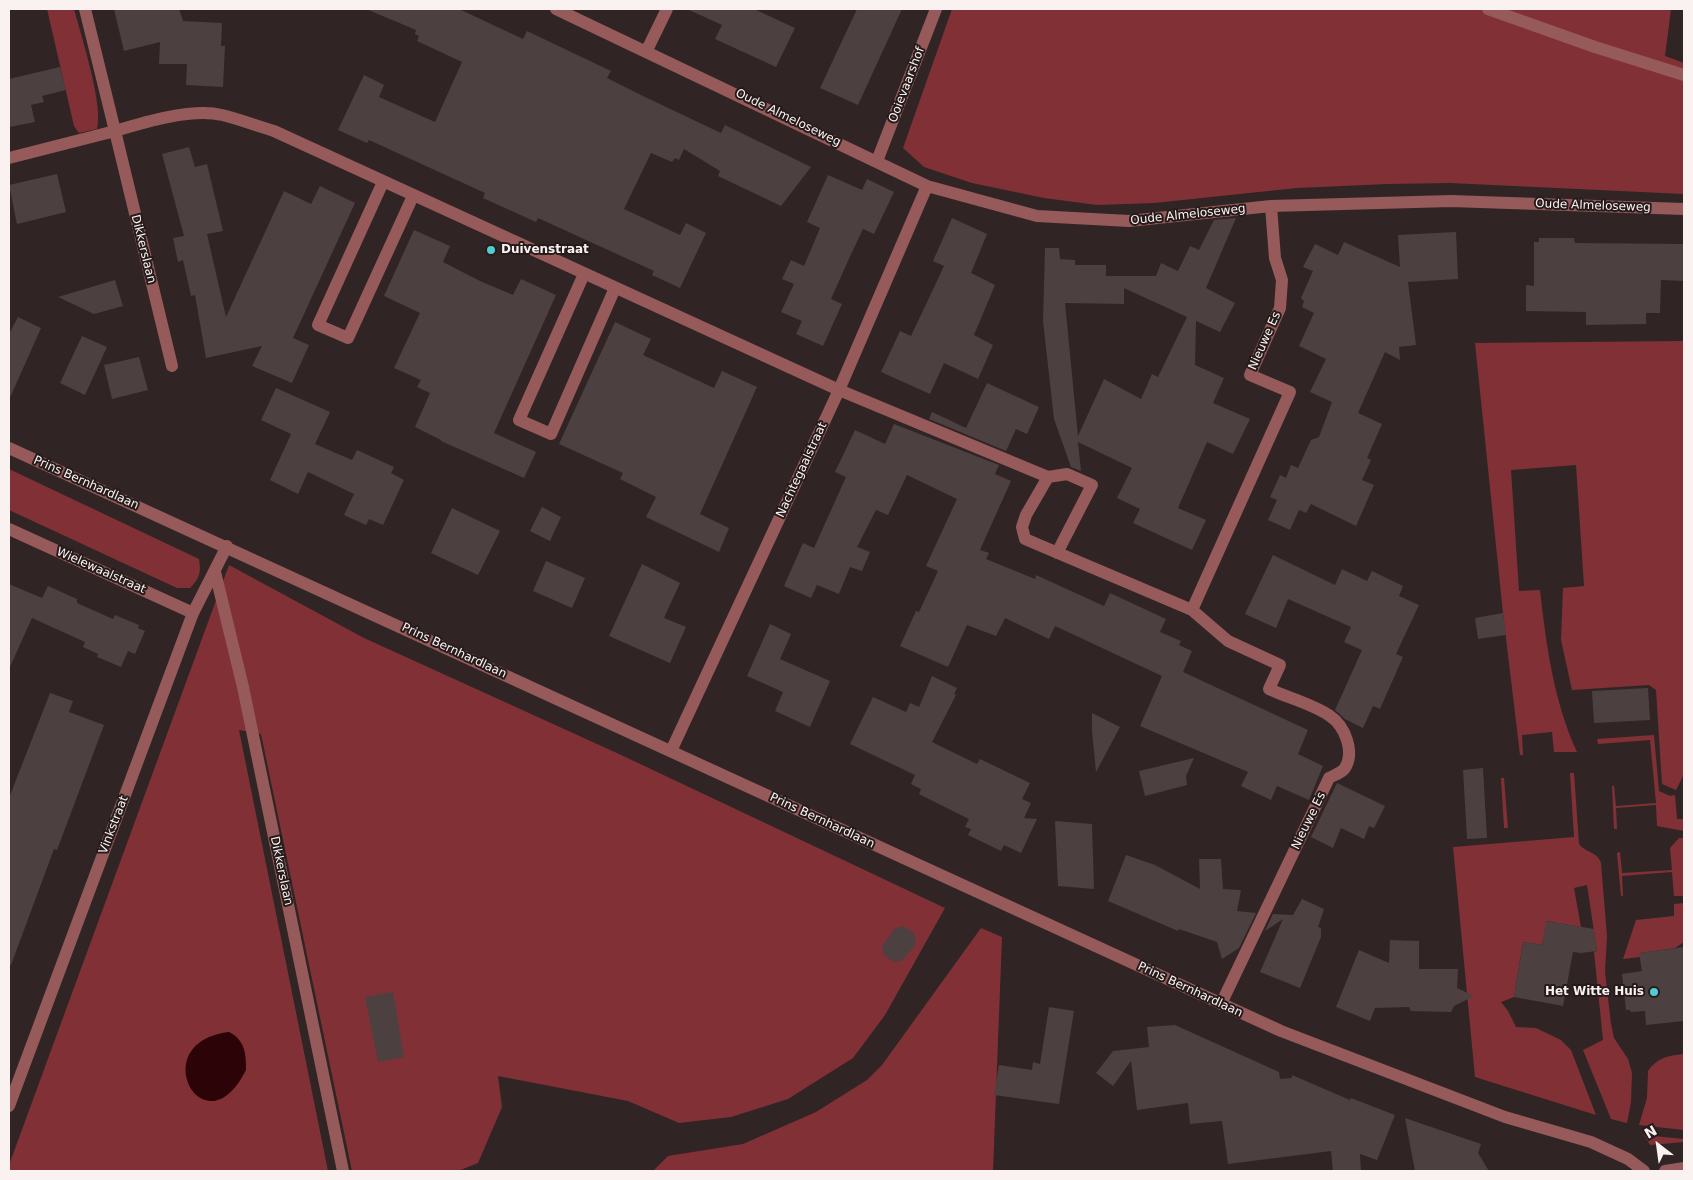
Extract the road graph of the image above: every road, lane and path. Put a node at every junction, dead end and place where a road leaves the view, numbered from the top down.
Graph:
1 (85, 9) edge
2 (556, 9) edge
3 (667, 9) edge
4 (936, 9) edge
5 (1488, 9) edge
6 (647, 50) junction
7 (1684, 75) edge
8 (115, 132) junction
9 (9, 158) edge
10 (877, 161) junction
11 (383, 182) junction
12 (927, 186) junction
13 (413, 196) junction
14 (1271, 206) junction
15 (1684, 209) edge
16 (584, 274) junction
17 (615, 288) junction
18 (172, 366) dead end
19 (839, 390) junction
20 (9, 448) edge
21 (1048, 477) junction
22 (9, 529) edge
23 (227, 546) junction
24 (1057, 554) junction
25 (215, 572) junction
26 (1192, 610) junction
27 (193, 613) junction
28 (671, 751) junction
29 (1221, 1004) junction
30 (9, 1106) edge
31 (1684, 1168) edge
32 (342, 1171) edge
33 (1644, 1171) edge
34 (1665, 1171) edge

1 - 8 street, Dikkerslaan
2 - 6 street, Oude Almeloseweg
3 - 6 street
4 - 10 street, Ooievaarshof
5 - 7 street
6 - 10 street, Oude Almeloseweg
8 - 9 street
8 - 11 street
8 - 18 street, Dikkerslaan
10 - 12 street, Oude Almeloseweg
11 - 13 street
11 - 13 street
12 - 14 street, Oude Almeloseweg
12 - 19 street, Nachtegaalstraat
13 - 16 street
14 - 15 street, Oude Almeloseweg
14 - 26 street, Nieuwe Es
16 - 17 street
16 - 17 street
17 - 19 street
19 - 21 street
19 - 28 street, Nachtegaalstraat
20 - 23 street, Prins Bernhardlaan
21 - 24 street, Nieuwe Es
21 - 24 street
22 - 27 street, Wielewaalstraat
23 - 25 street, Vinkstraat
23 - 28 street, Prins Bernhardlaan
24 - 26 street, Nieuwe Es
25 - 27 street, Vinkstraat
25 - 32 street, Dikkerslaan
26 - 29 street, Nieuwe Es
27 - 30 street, Vinkstraat
28 - 29 street, Prins Bernhardlaan
29 - 33 street, Prins Bernhardlaan
31 - 34 street

